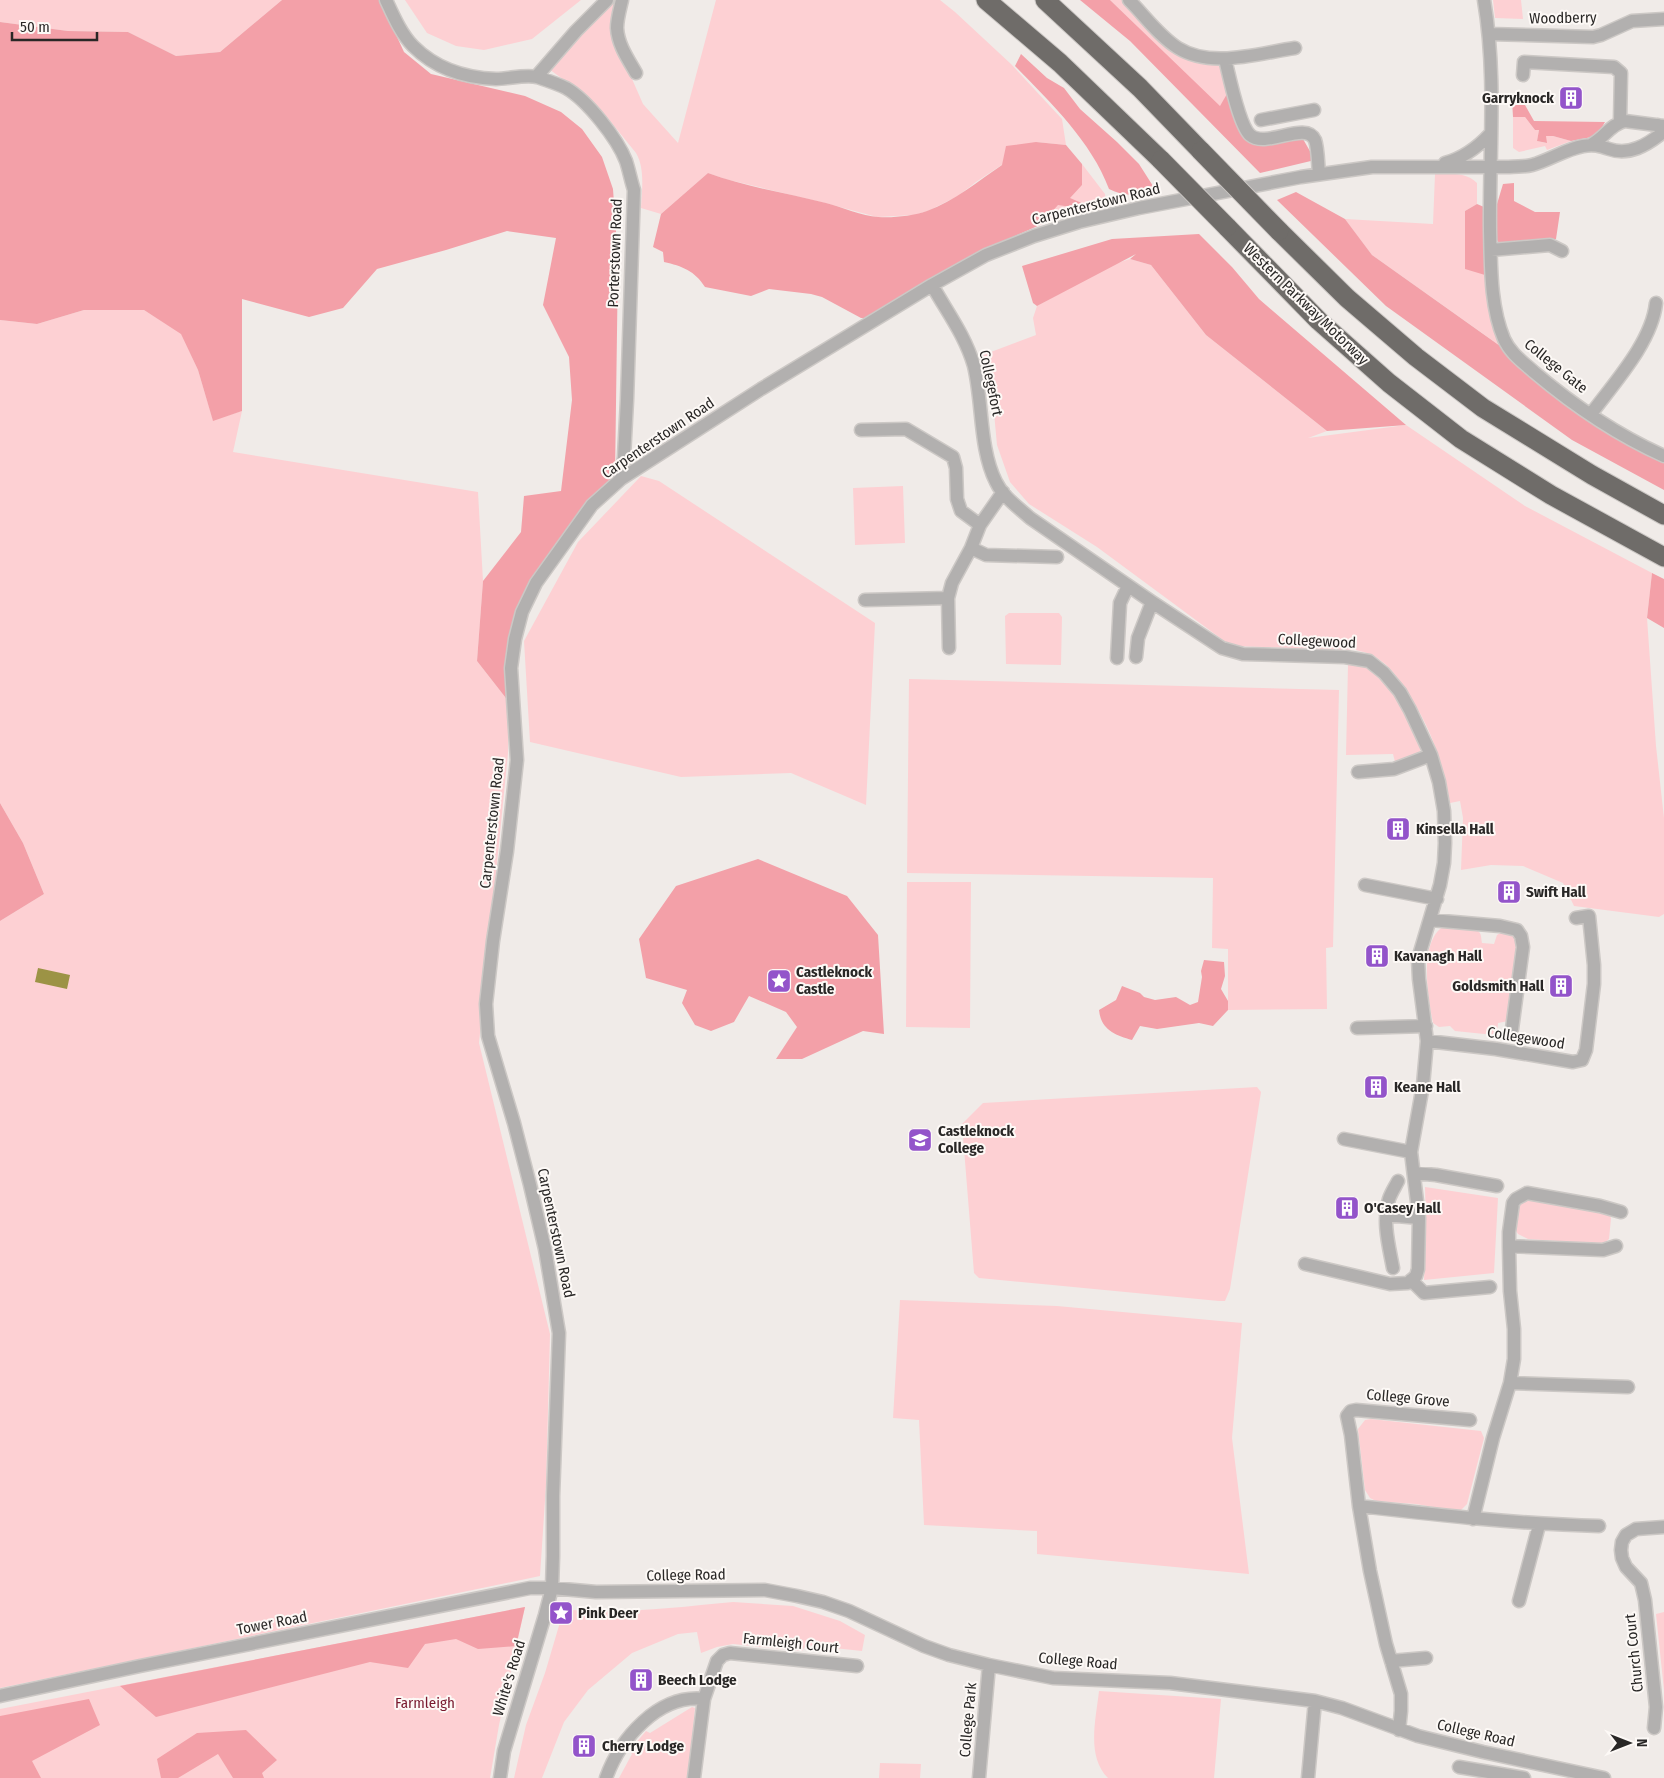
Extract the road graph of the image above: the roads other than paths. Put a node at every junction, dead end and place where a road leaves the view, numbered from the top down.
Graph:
1 (386, 0) edge
2 (607, 0) edge
3 (622, 0) edge
4 (986, 0) edge
5 (1045, 0) edge
6 (1129, 0) edge
7 (1484, 0) edge
8 (1664, 18) edge
9 (1489, 34) junction
10 (1295, 48) dead end
11 (1225, 59) junction
12 (636, 73) dead end
13 (1523, 75) dead end
14 (536, 77) junction
15 (1314, 110) dead end
16 (1292, 114) junction
17 (1261, 120) dead end
18 (1620, 122) junction
19 (1661, 126) edge
20 (1296, 133) junction
21 (1490, 134) junction
22 (1592, 144) junction
23 (1433, 166) junction
24 (1490, 168) junction
25 (1319, 174) junction
26 (1490, 250) junction
27 (1562, 251) dead end
28 (932, 285) junction
29 (1656, 303) dead end
30 (1591, 414) junction
31 (862, 430) dead end
32 (1664, 456) edge
33 (621, 479) junction
34 (1003, 492) junction
35 (1664, 514) edge
36 (980, 525) junction
37 (971, 548) junction
38 (1057, 557) dead end
39 (1664, 557) edge
40 (1128, 586) junction
41 (948, 598) junction
42 (865, 600) dead end
43 (1152, 602) junction
44 (949, 648) dead end
45 (1243, 654) joint
46 (1136, 657) dead end
47 (1117, 658) dead end
48 (1431, 755) junction
49 (1358, 772) dead end
50 (1365, 885) dead end
51 (1437, 899) junction
52 (1576, 918) dead end
53 (1431, 920) junction
54 (1426, 1026) junction
55 (1357, 1028) dead end
56 (1512, 1029) dead end
57 (1426, 1041) junction
58 (1344, 1139) dead end
59 (1411, 1152) junction
60 (1414, 1173) junction
61 (1398, 1181) dead end
62 (1491, 1189) dead end
63 (1621, 1212) dead end
64 (1386, 1215) junction
65 (1419, 1218) junction
66 (1509, 1246) junction
67 (1616, 1246) dead end
68 (1305, 1264) dead end
69 (1393, 1268) dead end
70 (1412, 1280) junction
71 (1490, 1287) dead end
72 (1510, 1383) junction
73 (1628, 1387) dead end
74 (1470, 1420) dead end
75 (1359, 1506) junction
76 (1473, 1519) junction
77 (1539, 1525) junction
78 (1599, 1526) dead end
79 (1664, 1527) edge
80 (552, 1588) junction
81 (1519, 1601) dead end
82 (1426, 1658) dead end
83 (1391, 1661) junction
84 (989, 1665) junction
85 (857, 1666) dead end
86 (0, 1696) edge
87 (704, 1699) junction
88 (1315, 1700) junction
89 (1654, 1728) dead end
90 (1399, 1730) junction
91 (1535, 1763) junction
92 (1459, 1767) dead end
93 (500, 1778) edge
94 (606, 1778) edge
95 (694, 1778) edge
96 (979, 1778) edge
97 (1308, 1778) edge
98 (1524, 1778) edge
99 (1533, 1778) edge
100 (1604, 1778) edge

1 - 14 street, Porterstown Road
2 - 14 street
3 - 12 street
4 - 39 highway, Western Parkway Motorway, bridge
5 - 35 highway, bridge
6 - 11 street
7 - 9 street
8 - 9 street, Woodberry
9 - 21 street
10 - 11 street
11 - 20 street
13 - 18 street
14 - 33 street, Porterstown Road
15 - 16 street
16 - 17 street
16 - 20 street
18 - 19 street
18 - 22 street
19 - 22 street
20 - 25 street
21 - 23 street
21 - 24 street
22 - 24 street, Carpenterstown Road
23 - 24 street, Carpenterstown Road
23 - 25 street, Carpenterstown Road
24 - 26 street, College Gate
25 - 28 street, Carpenterstown Road
26 - 27 street
26 - 30 street, College Gate
28 - 33 street, Carpenterstown Road
28 - 34 street, Collegefort
29 - 30 street, College Gate
30 - 32 street, College Gate
31 - 36 street
33 - 80 street, Carpenterstown Road
34 - 36 street
34 - 40 street, Collegefort
36 - 37 street
37 - 38 street
37 - 41 street
40 - 43 street, Collegefort
40 - 47 street
41 - 42 street
41 - 44 street
43 - 45 street, Collegefort
43 - 46 street
45 - 48 street, Collegewood
48 - 49 street
48 - 51 street, Collegewood
50 - 51 street
51 - 53 street, Collegewood
52 - 57 street, Collegewood
53 - 54 street, Collegewood
53 - 56 street, Collegewood
54 - 55 street
54 - 57 street, Collegewood
57 - 59 street, Collegewood
58 - 59 street
59 - 60 street, Collegewood
60 - 62 street
60 - 65 street, Collegewood
61 - 64 street
63 - 66 street
64 - 65 street
64 - 69 street
65 - 70 street, Collegewood
66 - 67 street
66 - 72 street
68 - 70 street
70 - 71 street
72 - 73 street
72 - 76 street
74 - 75 street, College Grove
75 - 76 street
75 - 83 street, College Grove
76 - 77 street
77 - 78 street
77 - 81 street
79 - 89 street, Church Court
80 - 84 street, College Road
80 - 86 street, Tower Road
80 - 93 street, White's Road
82 - 83 street
83 - 90 street, College Grove
84 - 88 street, College Road
84 - 96 street, College Park
85 - 87 street, Farmleigh Court
87 - 94 street
87 - 95 street
88 - 90 street, College Road
88 - 97 street
90 - 91 street, College Road
91 - 99 street
91 - 100 street, College Road
92 - 98 street

